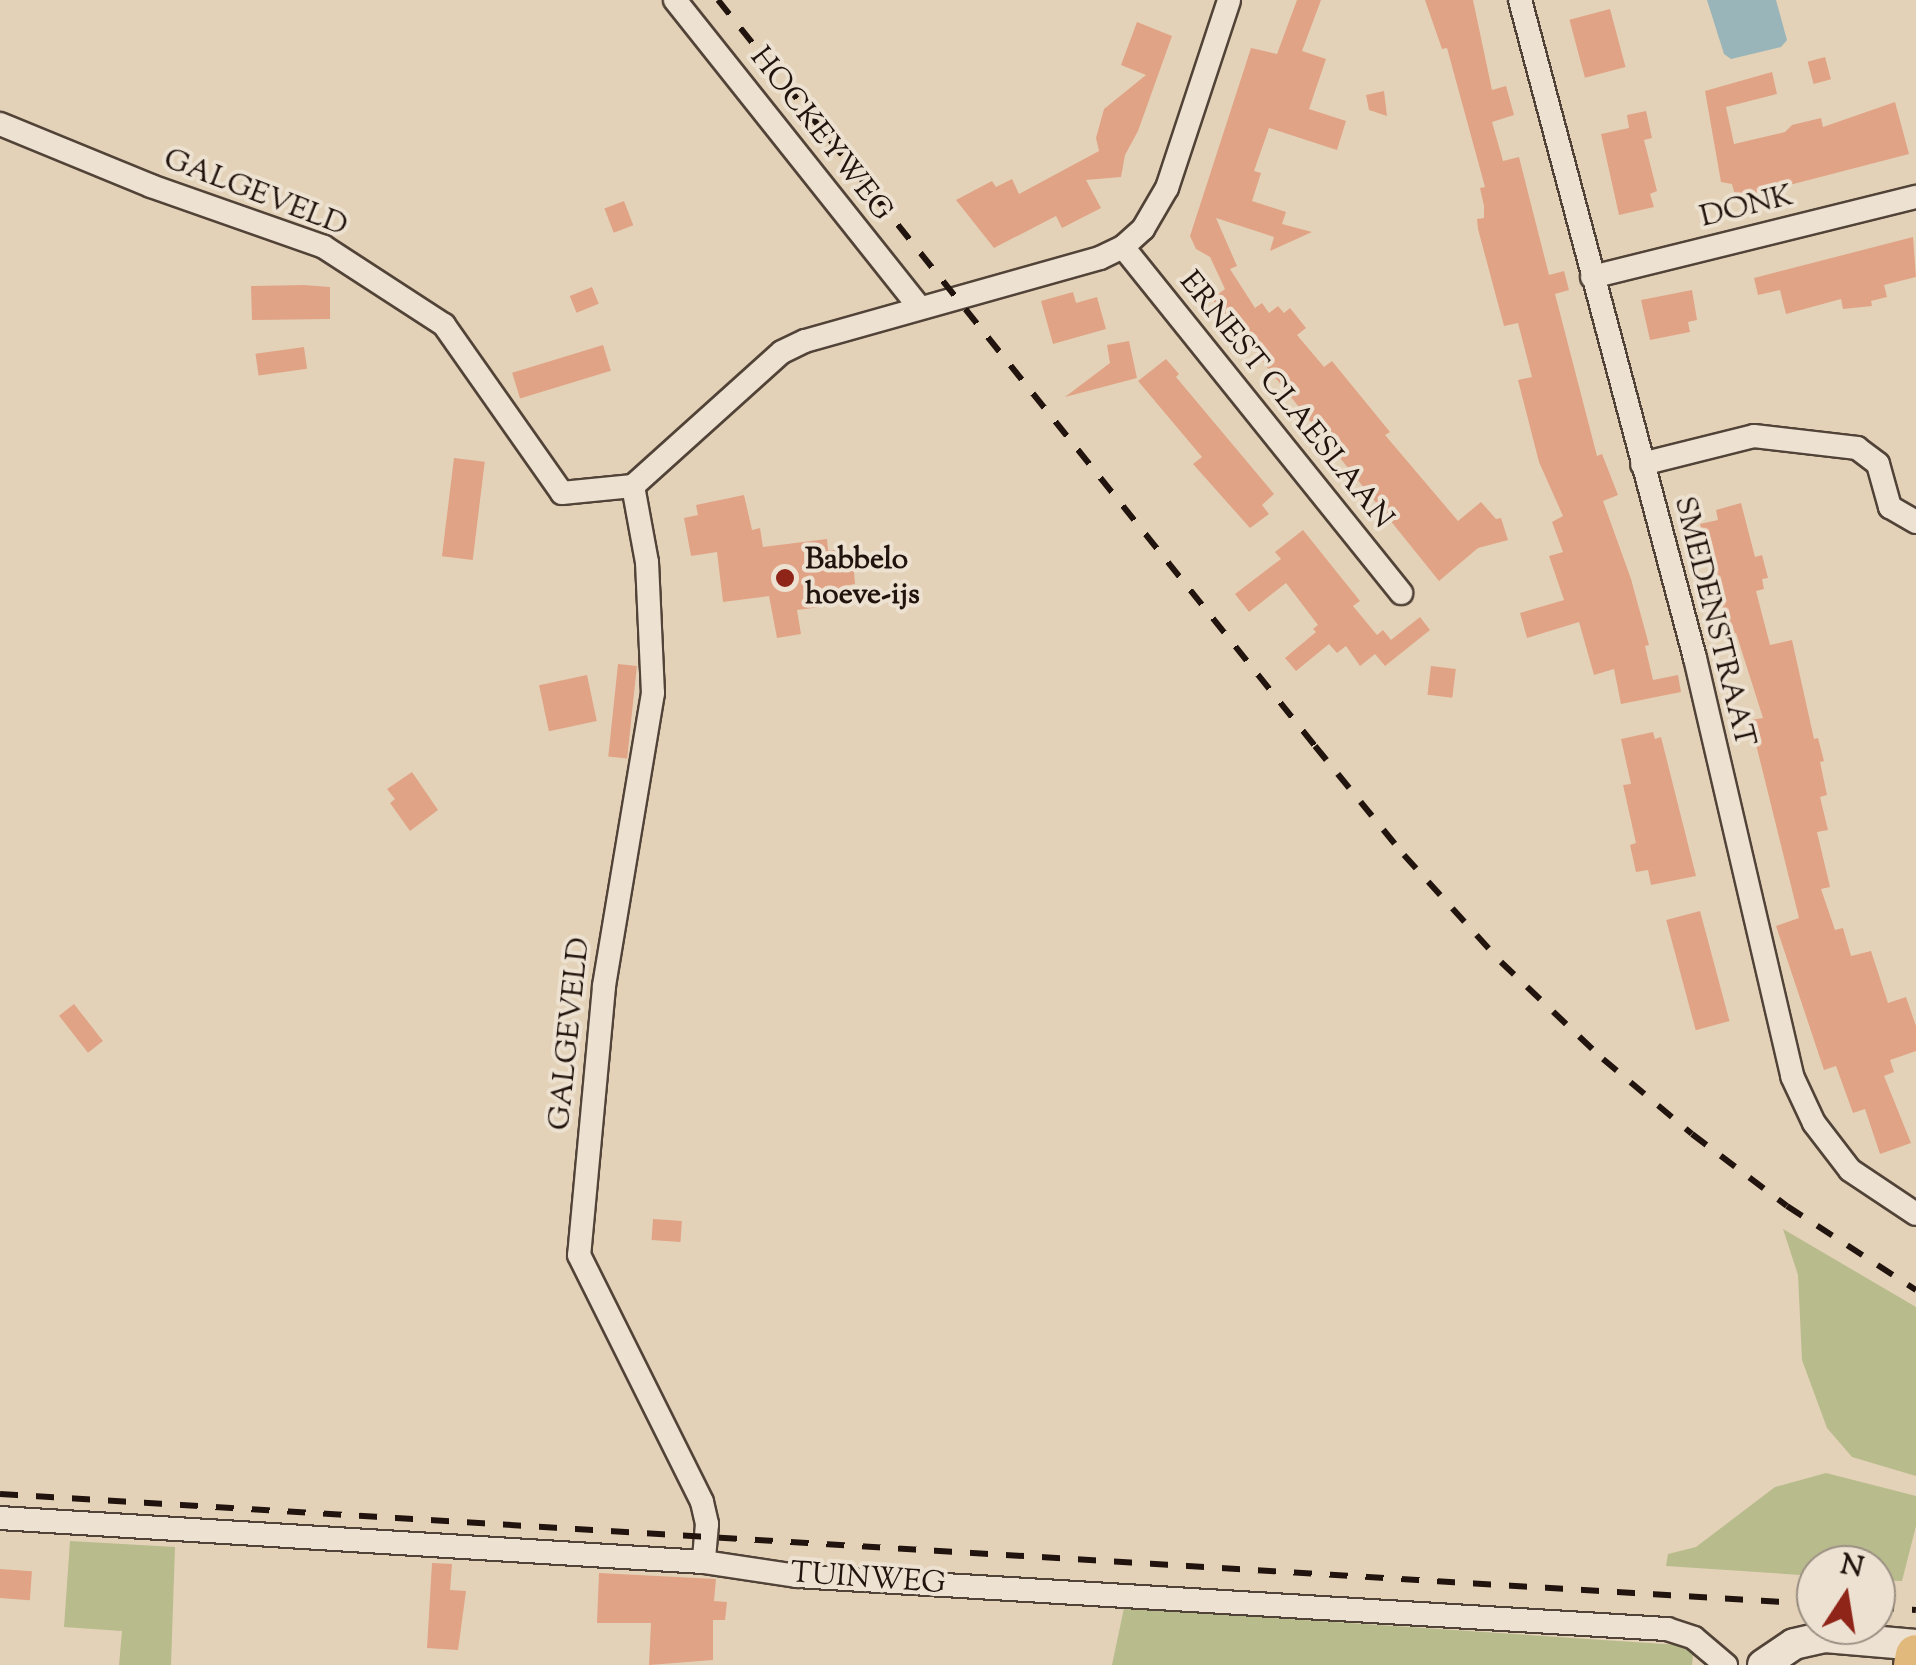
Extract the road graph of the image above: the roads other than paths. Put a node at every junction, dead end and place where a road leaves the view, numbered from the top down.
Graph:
1 (675, 0) edge
2 (1229, 0) edge
3 (1520, 0) edge
4 (0, 124) edge
5 (1916, 197) edge
6 (1123, 247) junction
7 (1592, 277) junction
8 (920, 308) junction
9 (1642, 464) junction
10 (633, 486) junction
11 (1916, 522) edge
12 (1401, 593) dead end
13 (1916, 1214) edge
14 (0, 1518) edge
15 (704, 1562) junction
16 (1796, 1644) edge
17 (1860, 1645) edge
18 (1916, 1655) edge
19 (1726, 1665) edge
20 (1763, 1665) edge
21 (1805, 1665) edge
22 (1914, 1665) edge

1 - 8 street, HOCKEYWEG
2 - 6 street
3 - 7 street, SMEDENSTRAAT
4 - 10 street, GALGEVELD
5 - 7 street, DONK
6 - 8 street
6 - 12 street, ERNEST CLAESLAAN
7 - 9 street, SMEDENSTRAAT
8 - 10 street
9 - 11 street
9 - 13 street, SMEDENSTRAAT
10 - 15 street, GALGEVELD
14 - 15 street, TUINWEG
15 - 19 street, TUINWEG
16 - 20 street
17 - 21 street
18 - 22 highway

